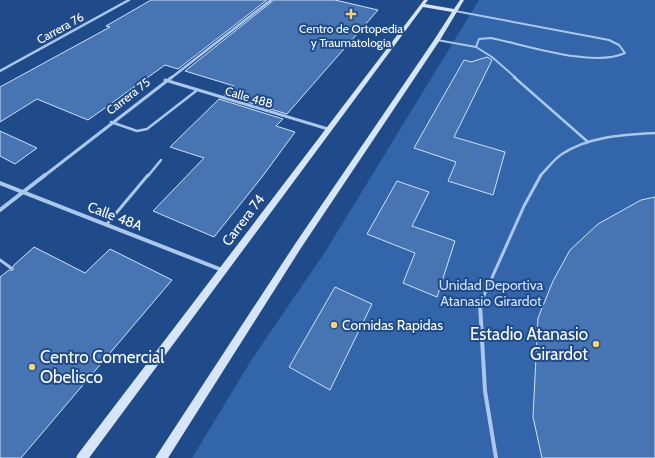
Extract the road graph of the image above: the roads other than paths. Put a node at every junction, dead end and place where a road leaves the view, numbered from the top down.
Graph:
1 (129, 0) edge
2 (271, 0) edge
3 (462, 0) edge
4 (424, 3) edge
5 (455, 11) junction
6 (437, 40) junction
7 (476, 47) junction
8 (0, 71) edge
9 (165, 80) junction
10 (196, 91) junction
11 (111, 122) junction
12 (328, 129) junction
13 (655, 133) edge
14 (588, 142) junction
15 (161, 160) dead end
16 (0, 183) edge
17 (23, 191) junction
18 (0, 210) edge
19 (107, 224) junction
20 (0, 260) edge
21 (11, 268) dead end
22 (222, 270) junction
23 (82, 458) edge
24 (161, 458) edge
25 (496, 458) edge

1 - 8 street, Carrera 76
2 - 9 street, Carrera 75
3 - 5 main road
4 - 5 main road
4 - 12 main road, Carrera 74
5 - 6 main road
5 - 7 lane
6 - 7 lane
6 - 24 main road
7 - 14 lane
9 - 10 street, Calle 48B
9 - 11 street, Carrera 75
10 - 11 lane
10 - 12 street, Calle 48B
11 - 17 street, Carrera 75
12 - 22 main road, Carrera 74
13 - 14 lane
14 - 25 lane
15 - 19 lane
16 - 17 street, Calle 48A
17 - 18 street, Carrera 75
17 - 19 street, Calle 48A
19 - 22 street, Calle 48A
20 - 21 lane
22 - 23 main road, Carrera 74

